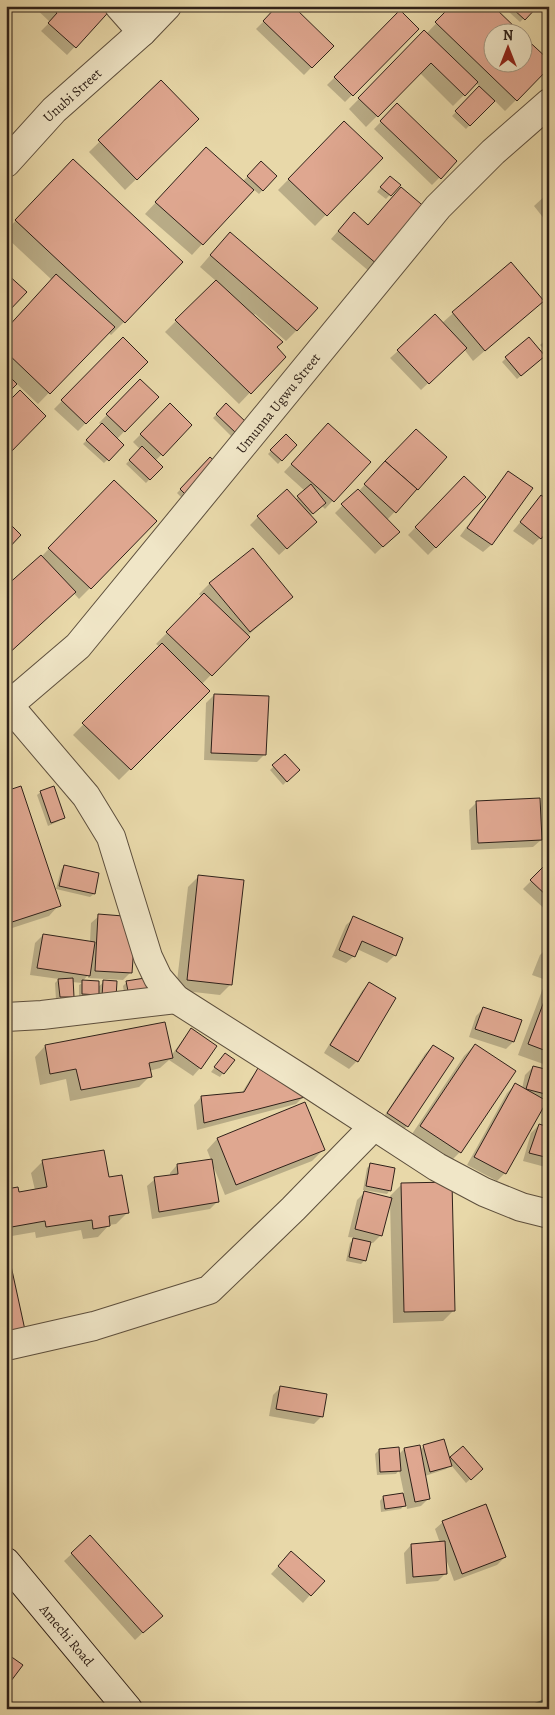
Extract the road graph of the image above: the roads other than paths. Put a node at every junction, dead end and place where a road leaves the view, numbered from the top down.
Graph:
1 (119, 6) edge
2 (167, 6) edge
3 (142, 32) junction
4 (549, 103) edge
5 (6, 163) edge
6 (8, 703) edge
7 (176, 999) junction
8 (6, 1017) edge
9 (374, 1126) junction
10 (549, 1214) edge
11 (6, 1346) edge
12 (6, 1562) edge
13 (128, 1709) edge

1 - 3 street
2 - 3 street, Unubi Street
3 - 5 street, Unubi Street
4 - 6 street, Umunna Ugwu Street
6 - 7 street
7 - 8 street
7 - 9 street
9 - 10 street
9 - 11 street
12 - 13 street, Amechi Road

